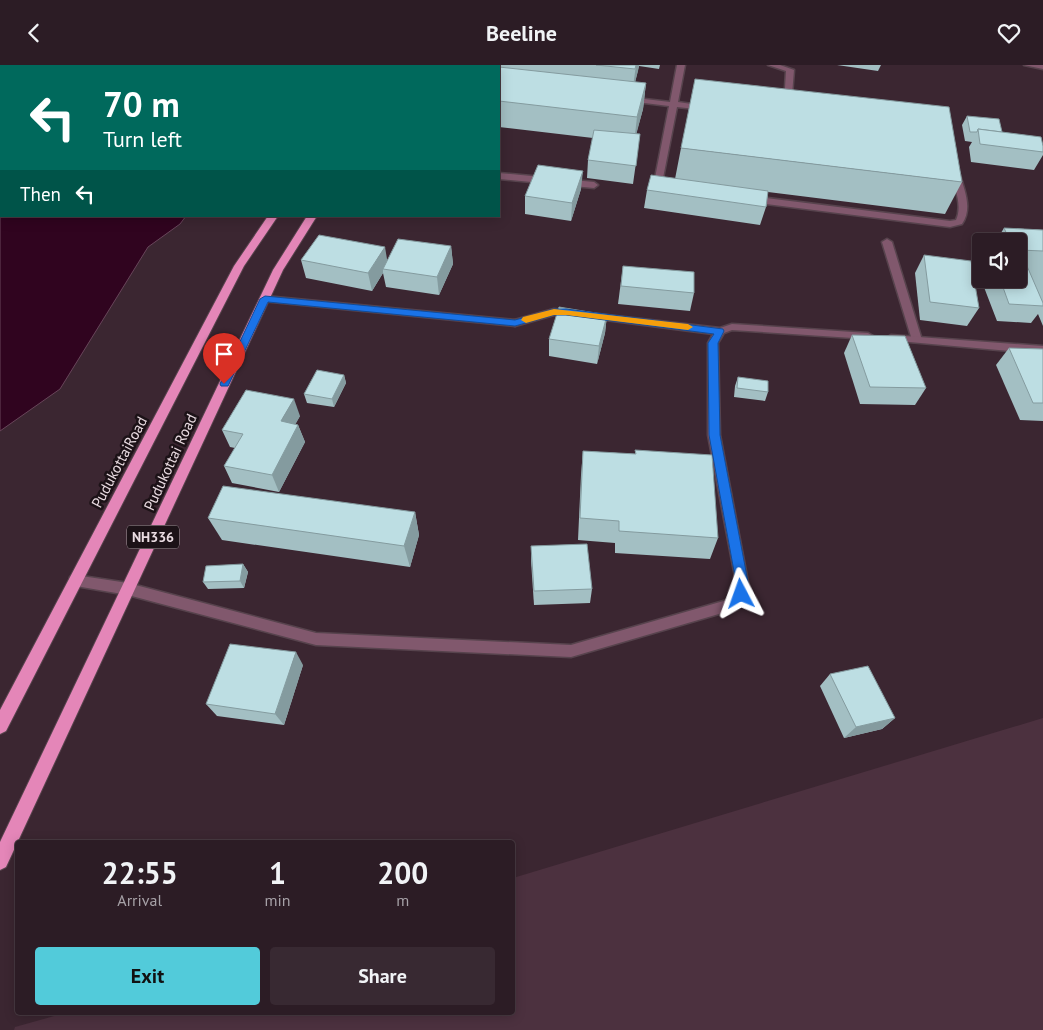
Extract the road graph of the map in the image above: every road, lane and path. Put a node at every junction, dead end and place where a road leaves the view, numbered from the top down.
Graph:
1 (681, 65) edge
2 (772, 65) edge
3 (1028, 65) edge
4 (1043, 67) edge
5 (615, 98) edge
6 (673, 104) junction
7 (711, 109) edge
8 (787, 117) edge
9 (953, 163) edge
10 (500, 176) edge
11 (594, 185) dead end
12 (676, 190) edge
13 (742, 198) edge
14 (272, 217) edge
15 (311, 217) edge
16 (888, 242) dead end
17 (265, 299) junction
18 (720, 331) junction
19 (917, 340) junction
20 (1043, 349) edge
21 (75, 581) junction
22 (128, 589) junction
23 (0, 726) edge
24 (0, 861) edge

1 - 6 street
2 - 8 street
3 - 4 street
5 - 6 street
6 - 7 street
6 - 12 street
9 - 13 street
10 - 11 street
14 - 21 highway, PudukottaiRoad / NH336
15 - 17 highway, Pudukottai Road / NH336
16 - 19 street
17 - 18 street
17 - 22 highway, Pudukottai Road / NH336
18 - 19 street
18 - 22 street
19 - 20 street
21 - 22 street
21 - 23 highway, PudukottaiRoad / NH336
22 - 24 highway, Pudukottai Road / NH336

